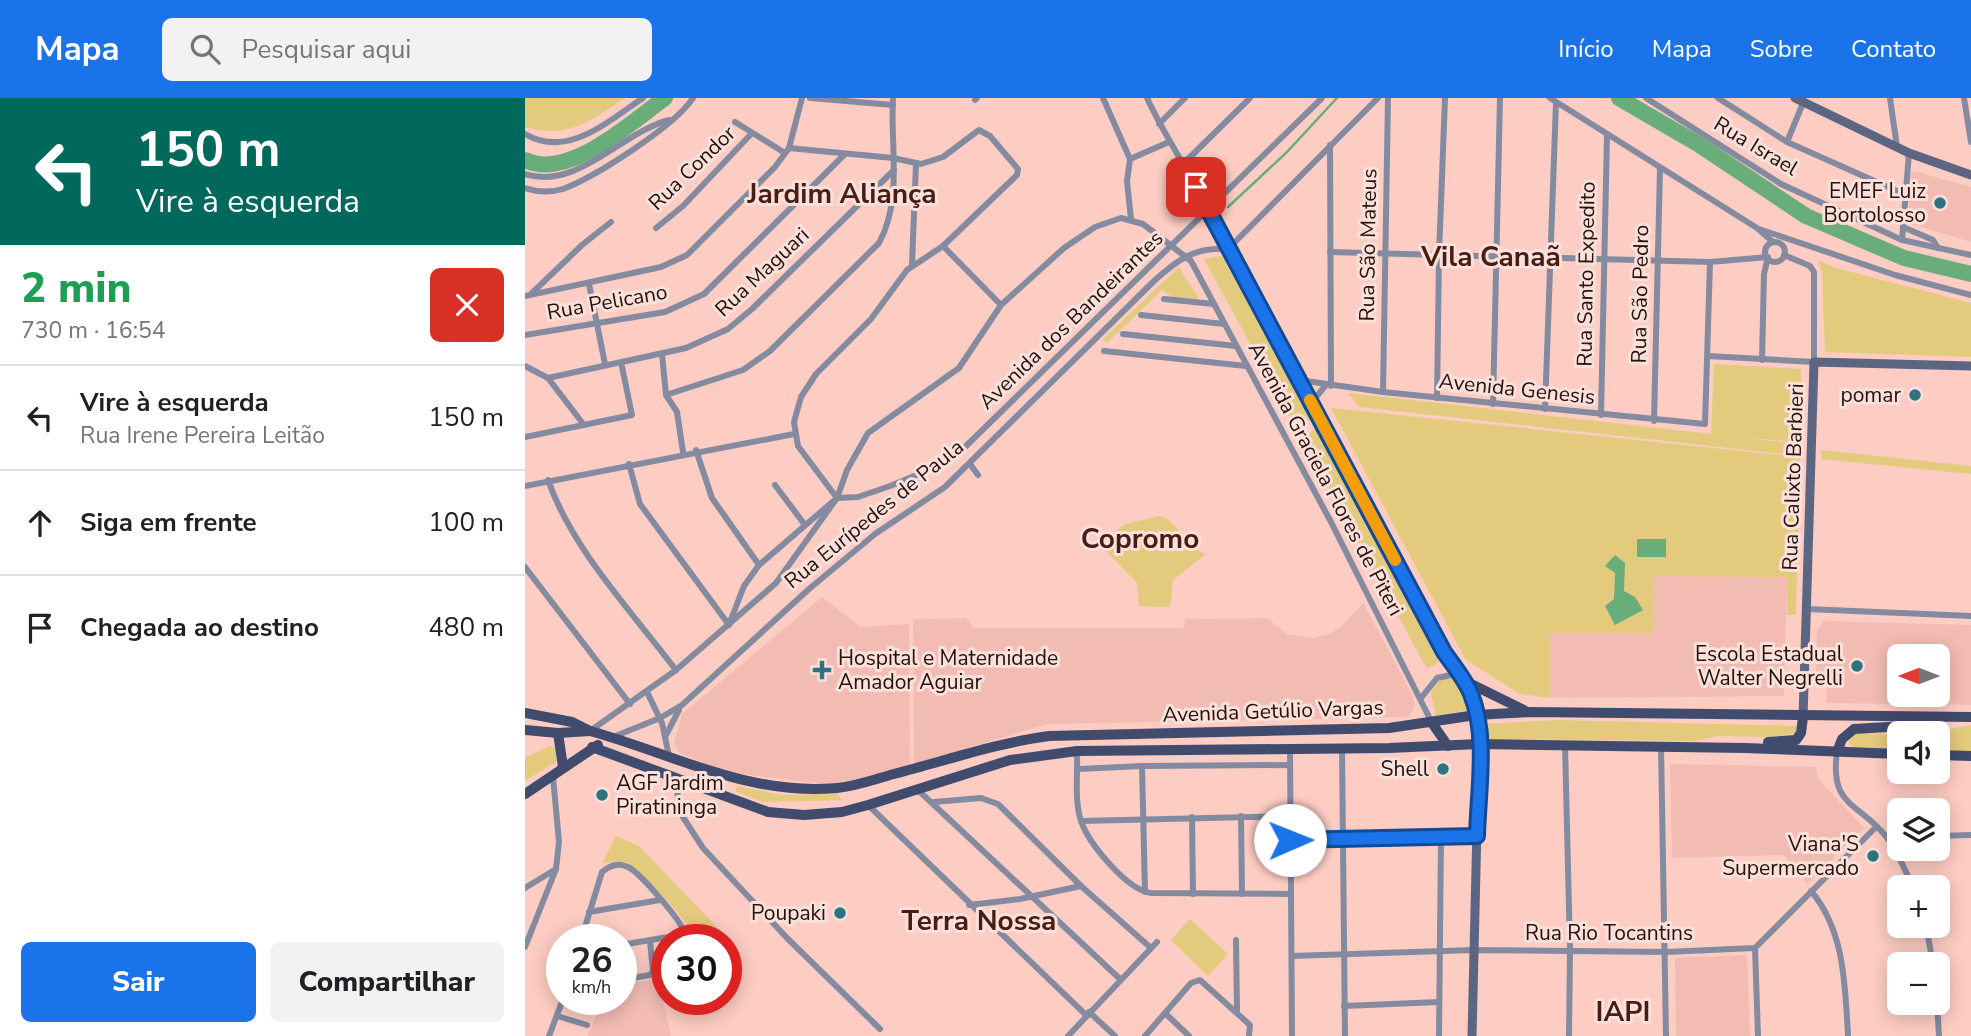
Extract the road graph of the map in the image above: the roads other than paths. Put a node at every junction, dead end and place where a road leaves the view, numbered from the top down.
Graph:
1 (643, 98) edge
2 (693, 98) edge
3 (802, 98) edge
4 (810, 98) edge
5 (1103, 98) edge
6 (1147, 98) edge
7 (1185, 98) edge
8 (1250, 98) edge
9 (1322, 98) edge
10 (1378, 98) edge
11 (1388, 98) edge
12 (1445, 98) edge
13 (1500, 98) edge
14 (1646, 98) edge
15 (1718, 98) edge
16 (1890, 98) edge
17 (1964, 98) edge
18 (1553, 100) edge
19 (893, 102) edge
20 (1806, 102) edge
21 (671, 120) junction
22 (735, 122) dead end
23 (1159, 124) junction
24 (752, 133) junction
25 (525, 134) edge
26 (1607, 135) junction
27 (1169, 142) junction
28 (1787, 142) junction
29 (1971, 142) edge
30 (1330, 145) junction
31 (1897, 147) junction
32 (787, 150) junction
33 (1909, 153) junction
34 (844, 155) junction
35 (893, 158) junction
36 (1130, 159) junction
37 (916, 163) junction
38 (1182, 165) junction
39 (1660, 168) junction
40 (894, 170) junction
41 (525, 174) edge
42 (1971, 175) edge
43 (525, 188) edge
44 (1906, 195) junction
45 (1210, 208) junction
46 (1131, 219) junction
47 (611, 222) dead end
48 (1903, 227) junction
49 (656, 228) dead end
50 (1757, 228) junction
51 (1902, 240) junction
52 (1773, 243) junction
53 (1173, 245) junction
54 (943, 246) junction
55 (1938, 248) junction
56 (1228, 249) junction
57 (1330, 252) junction
58 (1386, 253) junction
59 (1185, 255) junction
60 (1439, 255) junction
61 (1784, 255) junction
62 (1495, 256) junction
63 (1971, 256) edge
64 (1768, 257) junction
65 (1549, 258) junction
66 (1604, 259) junction
67 (1658, 260) junction
68 (1710, 262) junction
69 (912, 265) junction
70 (589, 284) junction
71 (528, 295) edge
72 (1971, 295) edge
73 (1164, 299) dead end
74 (1214, 304) junction
75 (1001, 305) junction
76 (1141, 315) dead end
77 (597, 323) junction
78 (1224, 324) junction
79 (1123, 334) dead end
80 (525, 335) edge
81 (1235, 345) junction
82 (1104, 351) dead end
83 (662, 354) junction
84 (1708, 356) junction
85 (1762, 360) junction
86 (621, 362) junction
87 (1814, 362) junction
88 (605, 365) junction
89 (525, 366) edge
90 (1246, 366) junction
91 (1971, 366) edge
92 (548, 379) junction
93 (1299, 380) junction
94 (1328, 385) junction
95 (1383, 392) junction
96 (666, 395) junction
97 (1437, 398) junction
98 (1311, 403) junction
99 (1493, 404) junction
100 (1545, 409) junction
101 (1601, 415) junction
102 (1654, 421) junction
103 (584, 425) junction
104 (794, 433) junction
105 (525, 437) edge
106 (696, 450) junction
107 (683, 453) junction
108 (629, 464) junction
109 (969, 464) junction
110 (978, 475) dead end
111 (548, 480) junction
112 (525, 485) edge
113 (775, 485) dead end
114 (837, 498) junction
115 (805, 525) junction
116 (759, 565) junction
117 (525, 567) edge
118 (1807, 609) junction
119 (1971, 616) edge
120 (729, 625) junction
121 (1444, 652) junction
122 (676, 670) junction
123 (1444, 675) junction
124 (1463, 680) junction
125 (647, 692) junction
126 (1421, 698) junction
127 (630, 704) junction
128 (682, 705) junction
129 (1530, 712) junction
130 (525, 713) edge
131 (1476, 715) junction
132 (1803, 717) junction
133 (660, 718) junction
134 (1965, 718) edge
135 (1432, 723) junction
136 (525, 730) edge
137 (590, 731) junction
138 (558, 733) junction
139 (665, 736) junction
140 (613, 737) junction
141 (1479, 744) junction
142 (1565, 745) junction
143 (1448, 746) junction
144 (1661, 746) junction
145 (592, 747) junction
146 (1745, 748) junction
147 (1290, 749) junction
148 (1342, 749) junction
149 (1077, 751) junction
150 (1837, 752) junction
151 (1887, 754) edge
152 (1950, 755) edge
153 (1971, 755) edge
154 (669, 757) junction
155 (1290, 765) junction
156 (1142, 766) junction
157 (563, 767) junction
158 (1078, 769) junction
159 (552, 777) junction
160 (676, 778) junction
161 (843, 787) junction
162 (918, 790) junction
163 (525, 793) edge
164 (934, 802) junction
165 (868, 805) junction
166 (842, 812) junction
167 (1241, 816) junction
168 (1289, 816) junction
169 (1192, 817) junction
170 (1143, 818) junction
171 (1081, 821) junction
172 (1875, 828) junction
173 (1971, 835) edge
174 (1477, 836) junction
175 (1950, 836) edge
176 (1441, 837) junction
177 (1887, 837) edge
178 (1344, 839) junction
179 (1290, 840) junction
180 (556, 869) junction
181 (1081, 886) junction
182 (525, 888) edge
183 (1811, 891) junction
184 (1145, 892) junction
185 (1193, 894) junction
186 (1242, 894) junction
187 (1290, 894) junction
188 (1031, 896) junction
189 (660, 901) junction
190 (969, 905) junction
191 (589, 912) junction
192 (586, 924) edge
193 (1237, 940) dead end
194 (650, 941) junction
195 (1157, 942) dead end
196 (637, 943) edge
197 (525, 947) edge
198 (1151, 948) junction
199 (1755, 948) junction
200 (1570, 949) junction
201 (1440, 950) junction
202 (1473, 950) junction
203 (1666, 953) junction
204 (1292, 956) junction
205 (1345, 956) junction
206 (637, 977) edge
207 (1121, 979) junction
208 (1439, 1002) junction
209 (1344, 1006) junction
210 (1237, 1011) junction
211 (1165, 1013) junction
212 (1088, 1014) junction
213 (1938, 1015) edge
214 (557, 1016) joint
215 (587, 1025) dead end
216 (880, 1029) dead end
217 (1249, 1035) edge
218 (549, 1036) edge
219 (1068, 1036) edge
220 (1115, 1036) edge
221 (1145, 1036) edge
222 (1189, 1036) edge
223 (1292, 1036) edge
224 (1345, 1036) edge
225 (1439, 1036) edge
226 (1472, 1036) edge
227 (1569, 1036) edge
228 (1666, 1036) edge
229 (1758, 1036) edge
230 (1848, 1036) edge
231 (1939, 1036) edge

1 - 25 street
2 - 21 street
3 - 32 street
4 - 19 street
5 - 36 street
6 - 23 street, Avenida Graciela Flores de Piteri
7 - 23 street
8 - 38 street
9 - 45 street, Avenida dos Bandeirantes
10 - 30 street
11 - 58 street, Rua São Mateus
12 - 60 street
13 - 62 street
14 - 51 street, Rua Israel
15 - 28 street
16 - 31 street
17 - 29 street
18 - 26 street
18 - 65 street
19 - 35 street
20 - 28 street
20 - 31 street
21 - 41 street
21 - 43 street
22 - 24 street
23 - 27 street, Avenida Graciela Flores de Piteri
24 - 32 street
24 - 49 street, Rua Condor
26 - 39 street
26 - 66 street, Rua Santo Expedito
27 - 36 street
27 - 38 street, Avenida Graciela Flores de Piteri
28 - 44 street
30 - 56 street
30 - 57 street
31 - 33 street
32 - 34 street
32 - 70 street
33 - 42 street
33 - 44 street
34 - 35 street
34 - 77 street, Rua Pelicano
35 - 37 street
35 - 40 street
36 - 46 street
37 - 54 street
37 - 69 street
38 - 45 street, Avenida Graciela Flores de Piteri
39 - 50 street
39 - 67 street, Rua São Pedro
40 - 83 street, Rua Maguari
40 - 96 street
44 - 48 street
45 - 53 street, Avenida dos Bandeirantes
45 - 56 street, Avenida Graciela Flores de Piteri
46 - 53 street, Avenida Graciela Flores de Piteri
46 - 75 street
47 - 71 street
48 - 51 street
48 - 55 street
50 - 52 street
50 - 72 street
51 - 55 street, Rua Israel
52 - 61 street
52 - 64 street
53 - 59 street, Avenida Graciela Flores de Piteri
53 - 114 street, Avenida dos Bandeirantes
54 - 69 street
54 - 75 street
55 - 63 street, Rua Israel
56 - 59 street
56 - 93 street, Avenida Graciela Flores de Piteri
57 - 58 street
57 - 94 street
58 - 60 street
58 - 95 street, Rua São Mateus
59 - 74 street, Avenida Graciela Flores de Piteri
59 - 109 street, Rua Eurípedes de Paula
60 - 62 street
60 - 97 street
61 - 64 street
61 - 87 street, Rua Calixto Barbieri
62 - 65 street
62 - 99 street
64 - 68 street
64 - 85 street
65 - 66 street
65 - 100 street
66 - 67 street
66 - 101 street, Rua Santo Expedito
67 - 68 street
67 - 102 street, Rua São Pedro
68 - 84 street
69 - 104 street
70 - 71 street
70 - 77 street
73 - 74 street
74 - 78 street, Avenida Graciela Flores de Piteri
75 - 114 street
76 - 78 street
77 - 80 street, Rua Pelicano
77 - 88 street
78 - 81 street, Avenida Graciela Flores de Piteri
79 - 81 street
81 - 90 street, Avenida Graciela Flores de Piteri
82 - 90 street
83 - 86 street, Rua Maguari
83 - 96 street
84 - 85 street
84 - 102 street, Avenida Genesis
85 - 87 street
86 - 88 street, Rua Maguari
86 - 103 street
87 - 91 street
87 - 118 street, Rua Calixto Barbieri
88 - 92 street, Rua Maguari
89 - 92 street
90 - 126 street, Avenida Graciela Flores de Piteri
92 - 103 street
93 - 94 street, Avenida Genesis
93 - 98 street, Avenida Graciela Flores de Piteri
94 - 95 street, Avenida Genesis
94 - 98 street
95 - 97 street, Avenida Genesis
96 - 107 street
97 - 99 street, Avenida Genesis
98 - 121 street, Avenida Graciela Flores de Piteri
99 - 100 street, Avenida Genesis
100 - 101 street, Avenida Genesis
101 - 102 street, Avenida Genesis
103 - 105 street
104 - 106 street
104 - 114 street
106 - 107 street
106 - 116 street
107 - 108 street
108 - 111 street
108 - 120 street
109 - 110 street
109 - 128 street, Rua Eurípedes de Paula
111 - 112 street
111 - 122 street
113 - 115 street
114 - 115 street
114 - 120 street
115 - 116 street
116 - 120 street
117 - 127 street
118 - 119 street
118 - 132 street, Rua Calixto Barbieri
120 - 122 street
121 - 123 street, Avenida Graciela Flores de Piteri
121 - 124 street, Avenida Graciela Flores de Piteri
122 - 125 street
123 - 124 street
123 - 126 street
124 - 129 main road
124 - 131 street, Avenida Graciela Flores de Piteri
125 - 127 street
125 - 133 street
126 - 135 street, Avenida Graciela Flores de Piteri
127 - 137 street
128 - 133 street, Rua Eurípedes de Paula
128 - 139 street
129 - 131 main road, Avenida Getúlio Vargas
129 - 132 main road, Avenida Getúlio Vargas
130 - 137 main road, Avenida Getúlio Vargas
131 - 135 main road, Avenida Getúlio Vargas
131 - 141 street
132 - 134 main road, Avenida Getúlio Vargas
132 - 146 main road
133 - 139 street
133 - 140 street, Rua Eurípedes de Paula
134 - 150 main road
135 - 143 main road
135 - 161 main road, Avenida Getúlio Vargas
136 - 138 main road, Avenida Getúlio Vargas
137 - 138 main road, Avenida Getúlio Vargas
137 - 140 main road, Avenida Getúlio Vargas
138 - 157 main road
139 - 154 street
140 - 145 main road, Rua Eurípedes de Paula
140 - 154 main road, Avenida Getúlio Vargas
141 - 142 main road, Avenida Getúlio Vargas
141 - 143 main road, Avenida Getúlio Vargas
141 - 174 street
142 - 144 main road, Avenida Getúlio Vargas
142 - 200 street
143 - 148 main road, Avenida Getúlio Vargas
144 - 146 main road, Avenida Getúlio Vargas
144 - 203 street
145 - 157 main road, Rua Eurípedes de Paula
145 - 160 main road, Avenida Getúlio Vargas
146 - 150 main road, Avenida Getúlio Vargas
147 - 148 main road, Avenida Getúlio Vargas
147 - 149 main road, Avenida Getúlio Vargas
147 - 155 street
148 - 178 street
149 - 158 street
149 - 162 main road, Avenida Getúlio Vargas
150 - 151 main road, Avenida Getúlio Vargas
150 - 172 street
152 - 153 main road
154 - 161 main road, Avenida Getúlio Vargas
155 - 156 street
155 - 168 street
156 - 158 street
156 - 170 street
157 - 159 main road, Rua Eurípedes de Paula
158 - 171 street
159 - 163 main road, Rua Eurípedes de Paula
159 - 180 street
160 - 166 main road, Avenida Getúlio Vargas
160 - 216 street
161 - 166 main road
162 - 164 street
162 - 165 main road, Avenida Getúlio Vargas
164 - 181 street
164 - 188 street
165 - 166 main road, Avenida Getúlio Vargas
165 - 190 street
167 - 168 street
167 - 169 street
167 - 186 street
168 - 179 street
169 - 170 street
169 - 185 street
170 - 171 street
170 - 184 street
171 - 184 street
172 - 177 street
172 - 183 street
173 - 175 street
174 - 176 street
174 - 202 street
176 - 178 street
176 - 201 street
178 - 179 street
178 - 205 street
179 - 187 street
180 - 182 street
180 - 197 street
181 - 188 street
181 - 198 street
183 - 199 street
183 - 230 street
184 - 185 street
185 - 186 street
186 - 187 street
187 - 204 street
188 - 190 street
188 - 207 street
189 - 191 street
189 - 191 street
189 - 194 street
190 - 212 street
191 - 192 street
193 - 210 street
194 - 196 street
194 - 206 street
195 - 198 street
198 - 207 street
199 - 203 street, Rua Rio Tocantins
199 - 229 street
200 - 202 street, Rua Rio Tocantins
200 - 203 street, Rua Rio Tocantins
200 - 227 street
201 - 202 street, Rua Rio Tocantins
201 - 205 street, Rua Rio Tocantins
201 - 208 street
202 - 226 street
203 - 228 street
204 - 205 street, Rua Rio Tocantins
204 - 223 street
205 - 209 street
207 - 212 street
208 - 209 street
208 - 225 street
209 - 224 street
210 - 211 street
210 - 217 street
211 - 221 street
211 - 222 street
212 - 219 street
212 - 220 street
213 - 231 street
214 - 215 street
214 - 218 street

